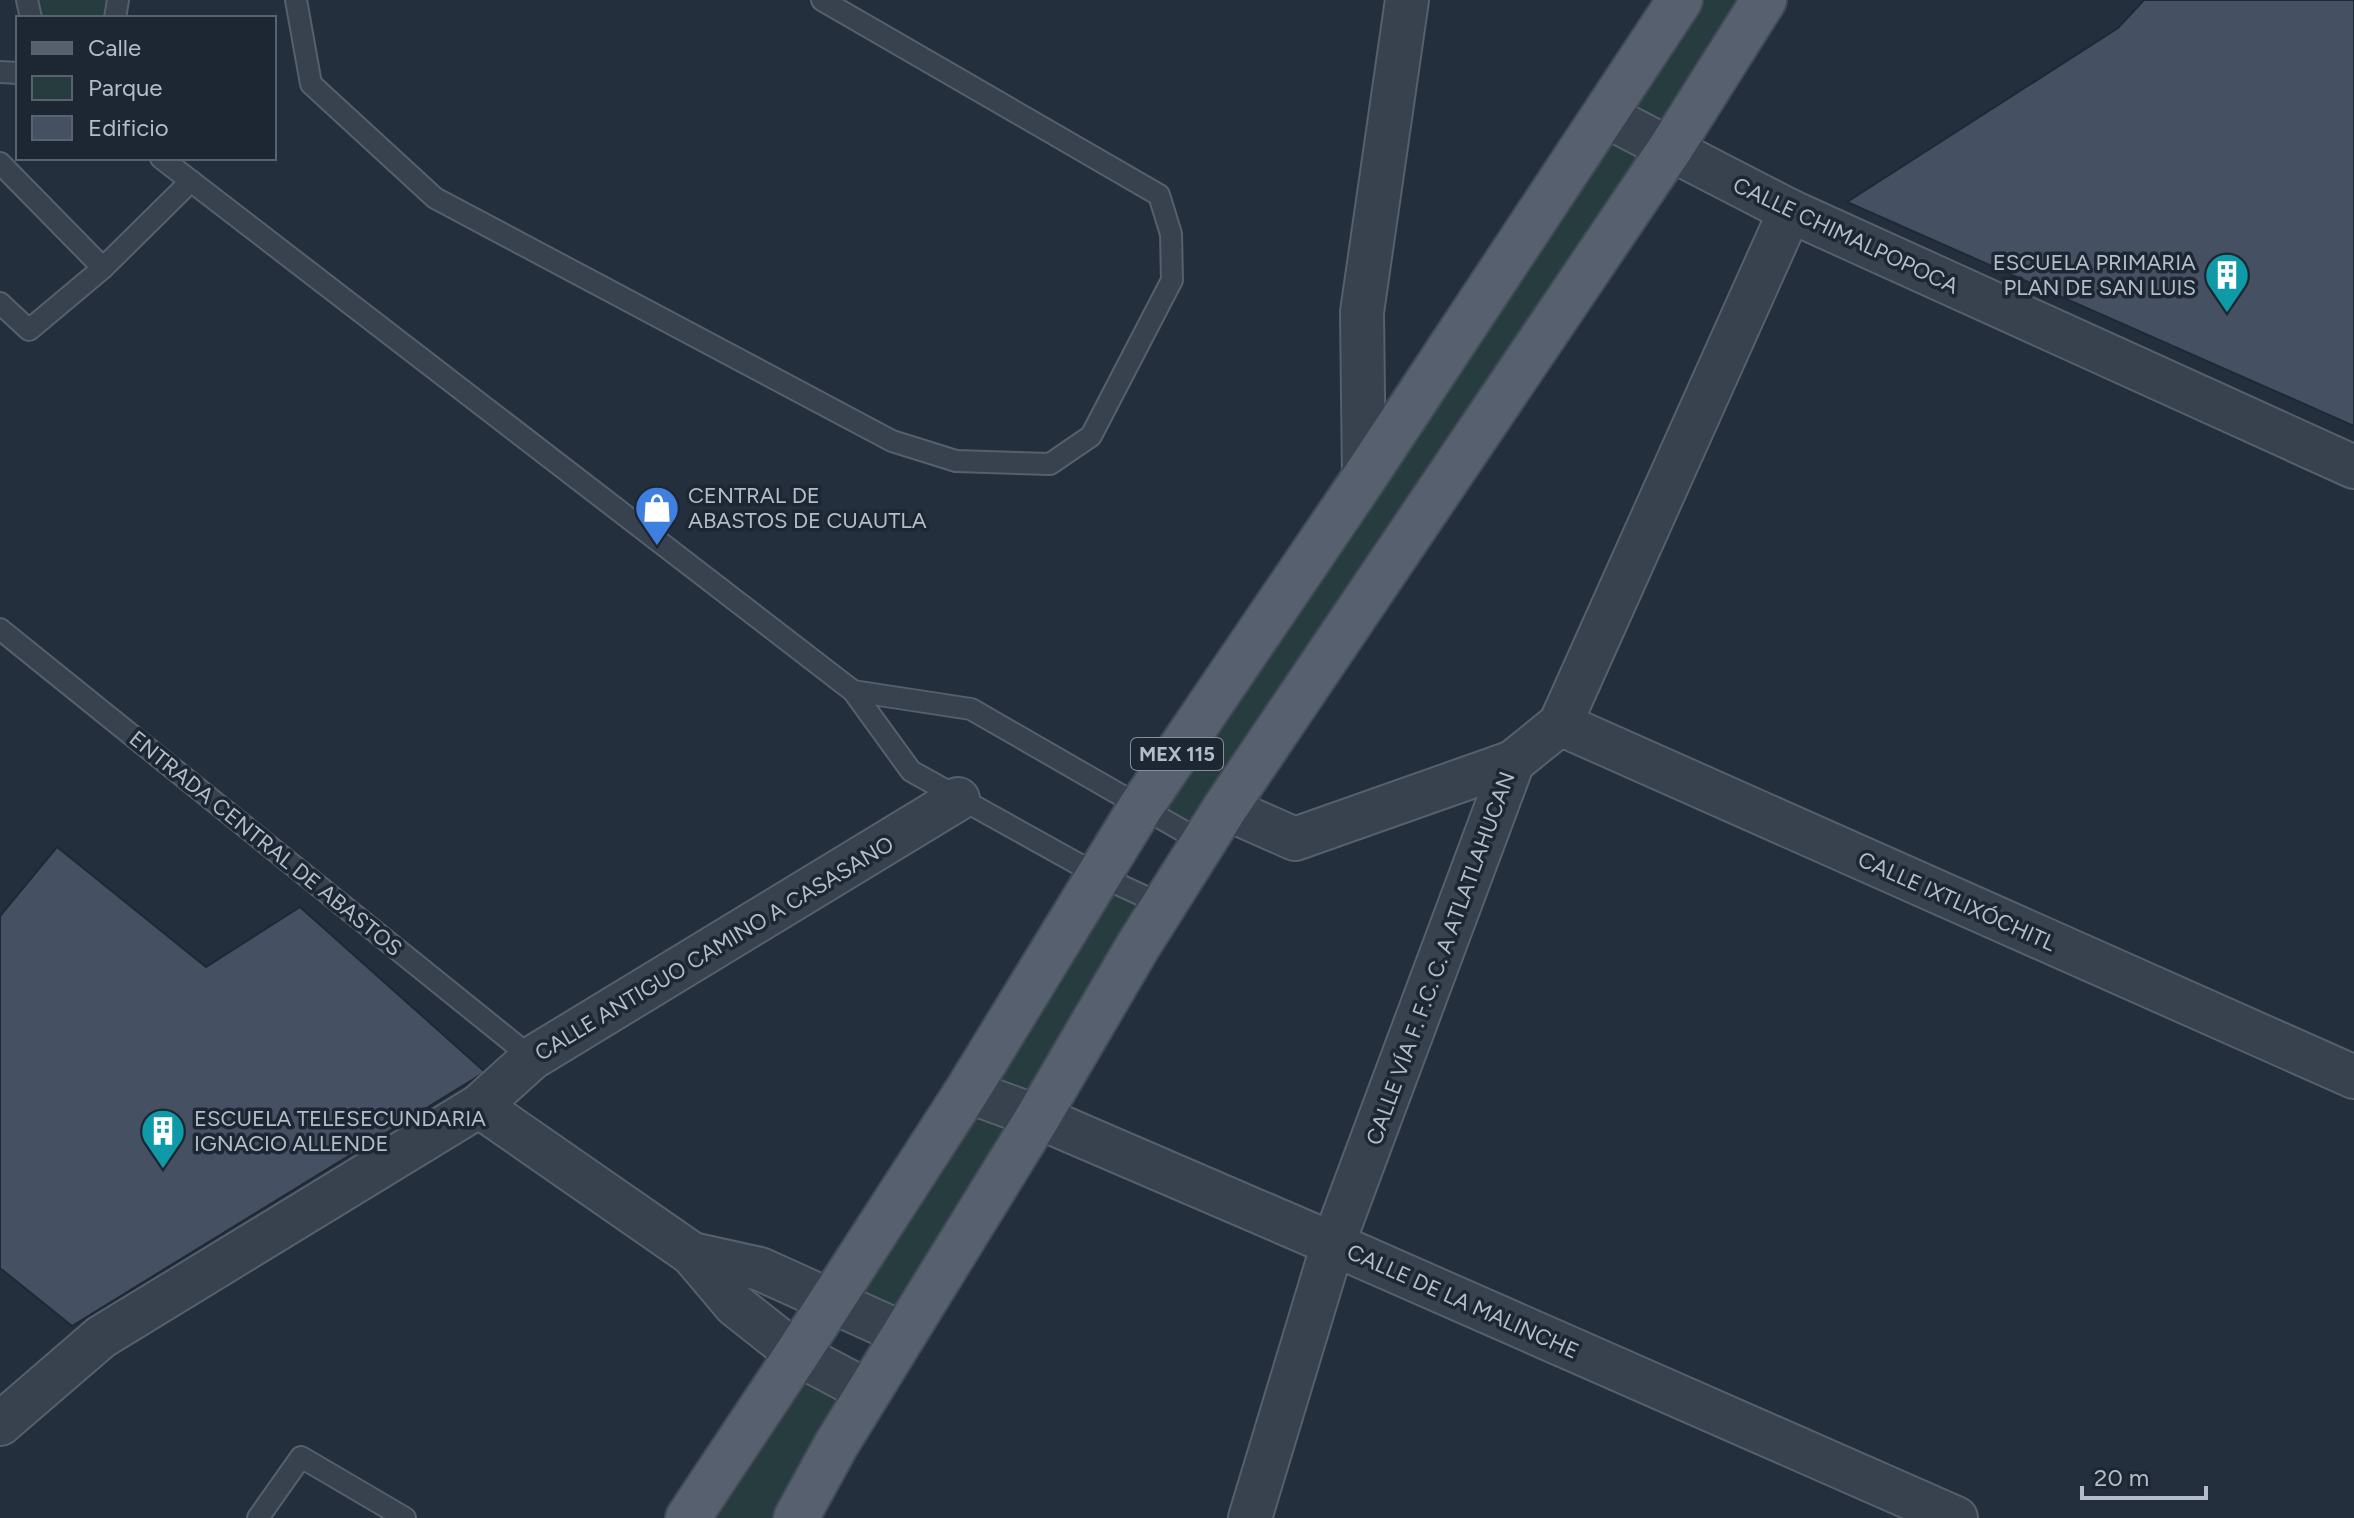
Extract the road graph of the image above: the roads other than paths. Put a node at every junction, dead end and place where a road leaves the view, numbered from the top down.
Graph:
1 (296, 0) edge
2 (822, 0) edge
3 (1407, 0) edge
4 (1680, 0) edge
5 (1764, 0) edge
6 (1604, 115) junction
7 (1670, 149) junction
8 (164, 160) edge
9 (0, 163) edge
10 (191, 181) junction
11 (1790, 211) junction
12 (103, 268) junction
13 (0, 303) edge
14 (2354, 467) edge
15 (1364, 478) junction
16 (0, 629) edge
17 (853, 691) junction
18 (1560, 724) junction
19 (1513, 762) junction
20 (958, 799) junction
21 (1140, 808) junction
22 (1214, 826) junction
23 (1098, 875) junction
24 (1163, 905) junction
25 (532, 1058) junction
26 (2354, 1077) edge
27 (967, 1091) junction
28 (479, 1106) junction
29 (1038, 1117) junction
30 (1333, 1244) junction
31 (692, 1254) junction
32 (832, 1300) junction
33 (904, 1334) junction
34 (797, 1354) junction
35 (869, 1392) junction
36 (0, 1424) edge
37 (258, 1518) edge
38 (405, 1518) edge
39 (688, 1518) edge
40 (796, 1518) edge
41 (1250, 1518) edge
42 (1956, 1518) edge

1 - 2 lane
3 - 15 street
4 - 6 main road, MEX 115
5 - 7 main road, MEX 115
6 - 7 street, CALLE CHIMALPOPOCA
6 - 15 main road, MEX 115
7 - 11 street, CALLE CHIMALPOPOCA
7 - 22 main road, MEX 115
8 - 10 lane
9 - 12 lane
10 - 12 lane
10 - 17 lane
11 - 14 street, CALLE CHIMALPOPOCA
11 - 18 street, CALLE VÍA F. F.C. C. A ATLATLAHUCAN
12 - 13 lane
15 - 21 main road, MEX 115
16 - 25 lane, ENTRADA CENTRAL DE ABASTOS
17 - 20 lane
17 - 21 lane
18 - 19 street, CALLE VÍA F. F.C. C. A ATLATLAHUCAN
18 - 26 street, CALLE IXTLIXÓCHITL
19 - 22 street
19 - 30 street, CALLE VÍA F. F.C. C. A ATLATLAHUCAN
20 - 23 lane
20 - 25 street, CALLE ANTIGUO CAMINO A CASASANO
21 - 22 lane
21 - 23 main road, MEX 115
22 - 24 main road, MEX 115
23 - 24 lane
23 - 27 main road, MEX 115
24 - 29 main road, MEX 115
25 - 28 street, CALLE ANTIGUO CAMINO A CASASANO
27 - 29 street, CALLE DE LA MALINCHE
27 - 32 main road, MEX 115
28 - 31 street
28 - 36 street, CALLE ANTIGUO CAMINO A CASASANO
29 - 30 street, CALLE DE LA MALINCHE
29 - 33 main road, MEX 115
30 - 41 street, CALLE VÍA F. F.C. C. A ATLATLAHUCAN
30 - 42 street, CALLE DE LA MALINCHE
31 - 32 street
31 - 34 street
32 - 33 street
32 - 34 main road, MEX 115
33 - 35 main road, MEX 115
34 - 35 street
34 - 39 main road, MEX 115
35 - 40 main road, MEX 115
37 - 38 lane

